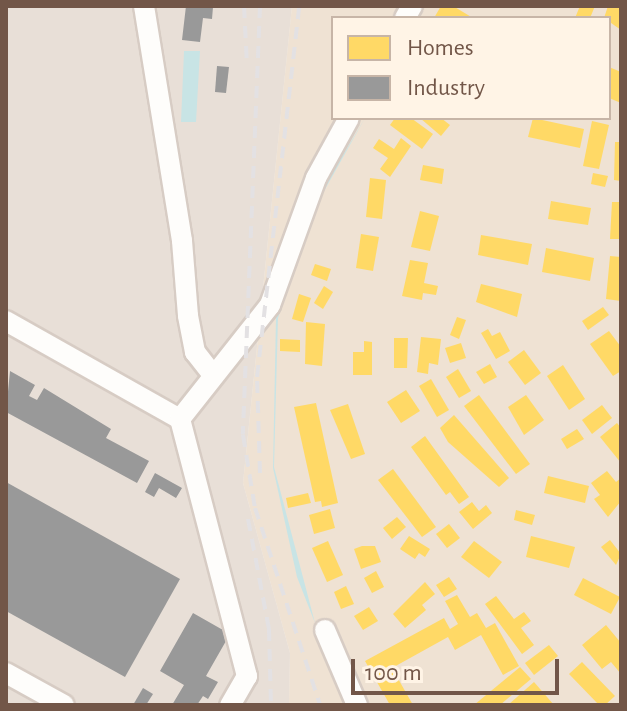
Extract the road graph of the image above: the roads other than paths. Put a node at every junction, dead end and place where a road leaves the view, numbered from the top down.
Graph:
1 (144, 6) edge
2 (348, 120) edge
3 (6, 321) edge
4 (213, 375) junction
5 (180, 419) junction
6 (325, 630) dead end
7 (6, 673) edge
8 (64, 705) edge
9 (230, 705) edge
10 (357, 705) edge

1 - 4 street
2 - 4 street
3 - 5 street
4 - 5 street
5 - 9 street
6 - 10 street
7 - 8 street

